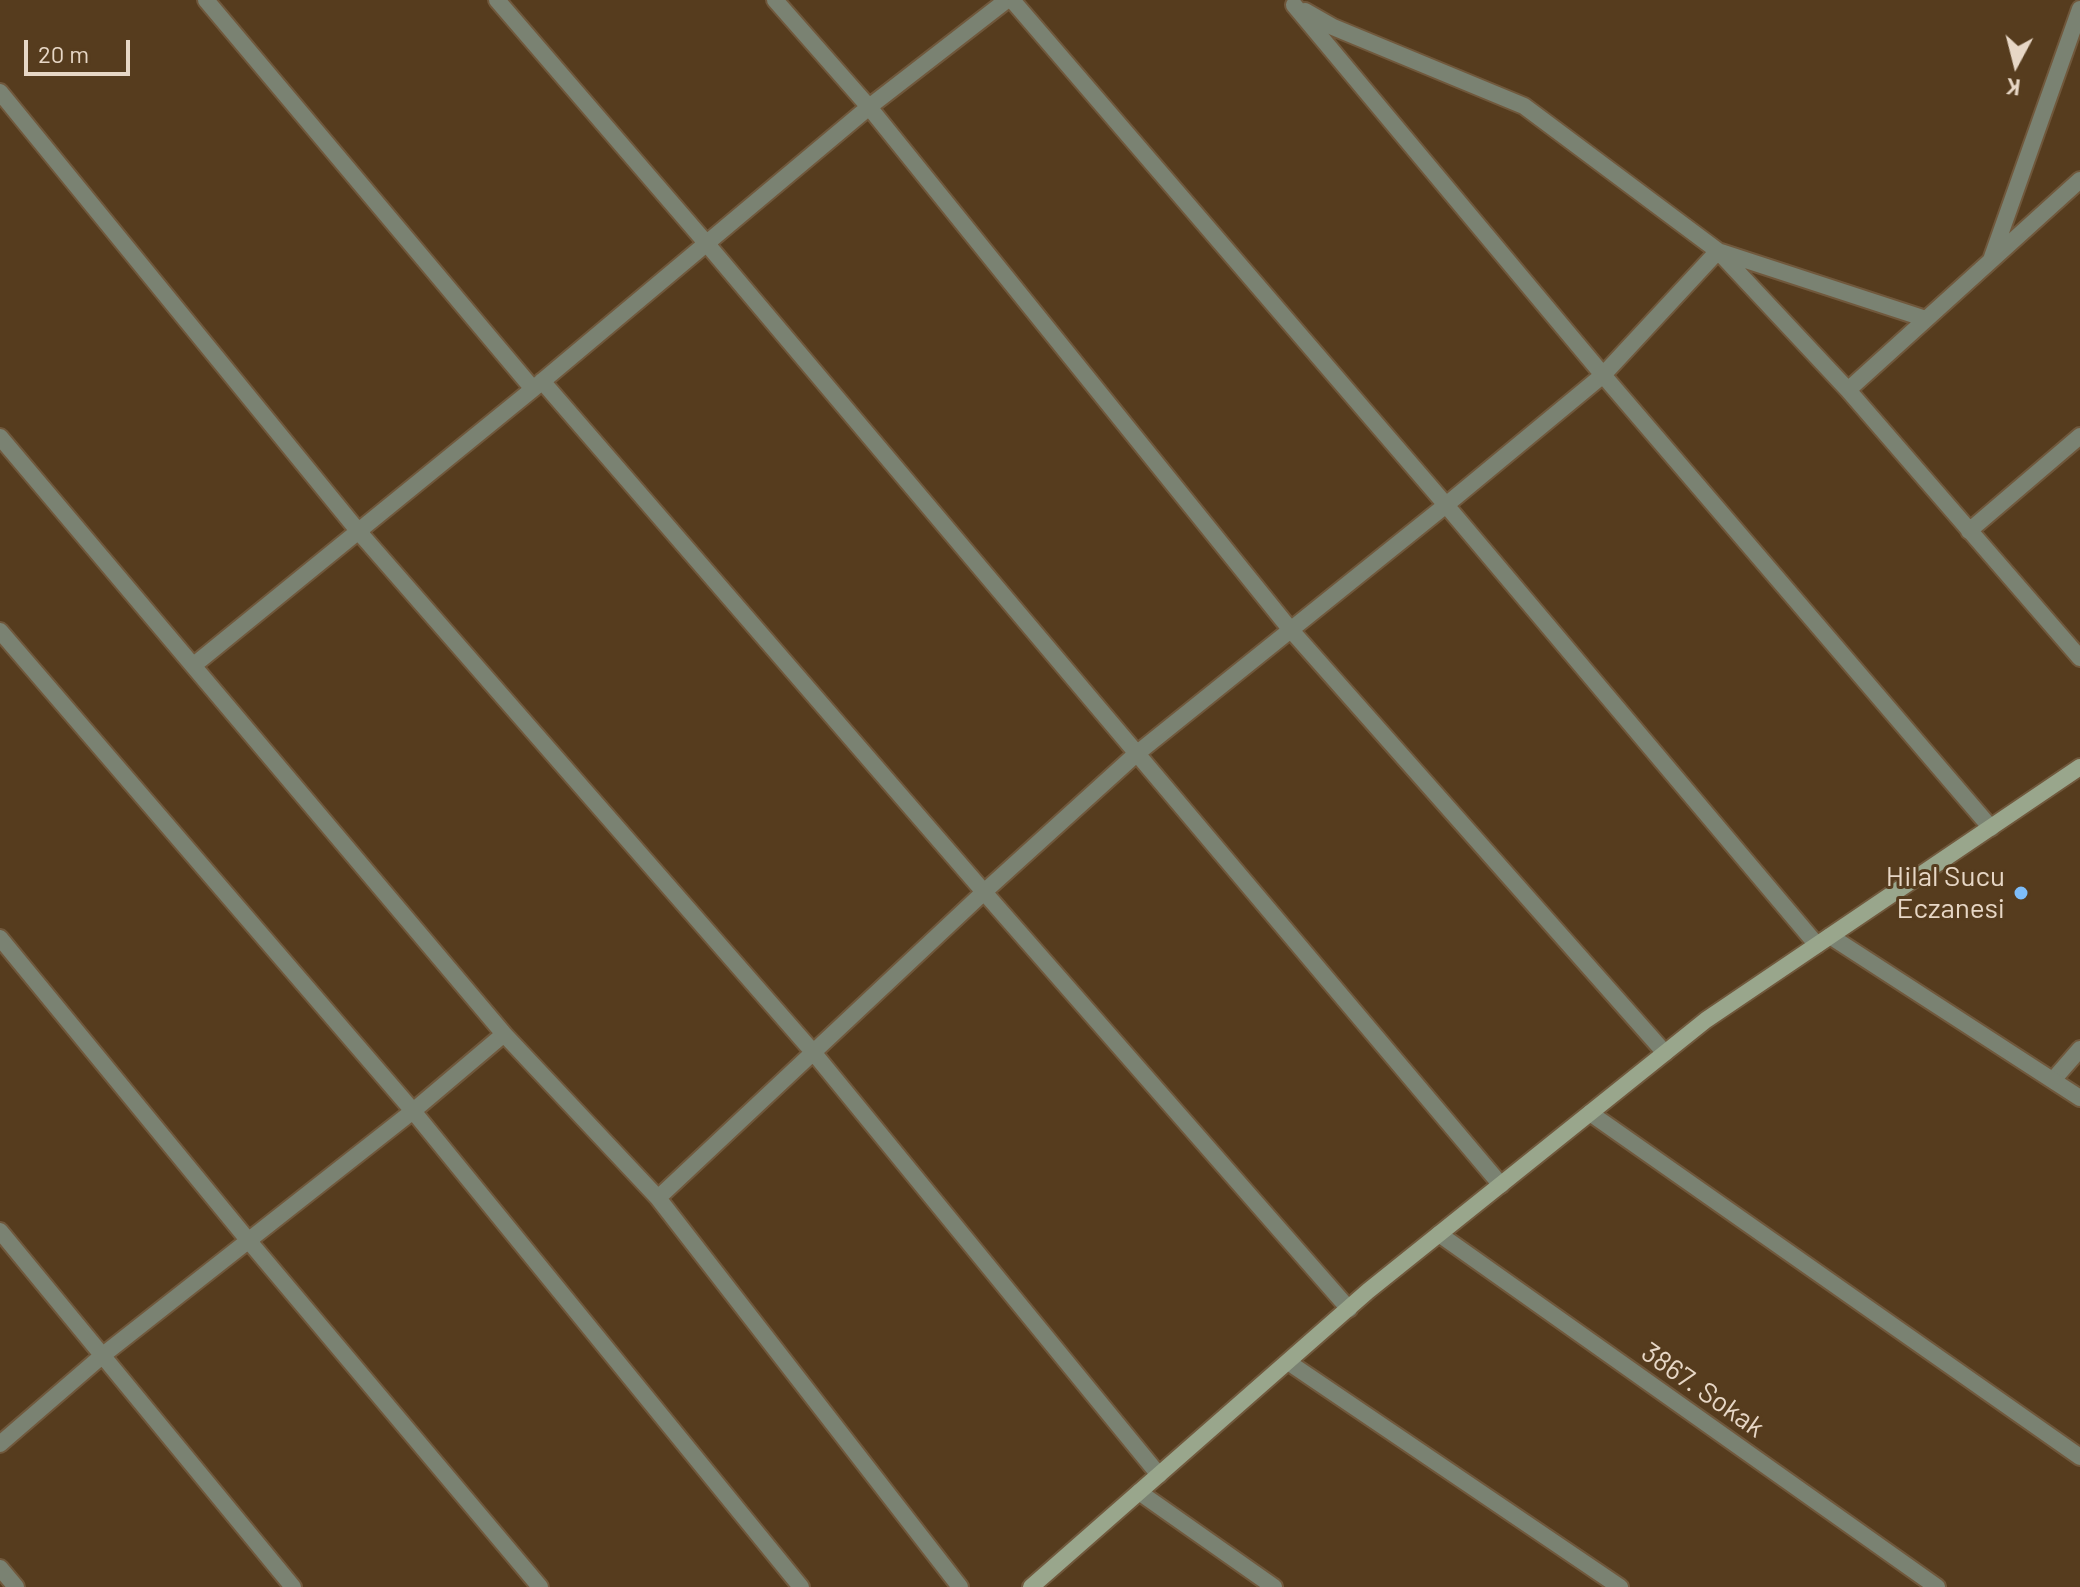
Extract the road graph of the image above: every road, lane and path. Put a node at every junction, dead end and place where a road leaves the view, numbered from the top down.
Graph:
1 (206, 0) edge
2 (497, 0) edge
3 (775, 0) edge
4 (1009, 0) edge
5 (1290, 3) edge
6 (2080, 9) edge
7 (0, 92) edge
8 (869, 107) junction
9 (2080, 180) edge
10 (707, 244) junction
11 (1718, 251) junction
12 (1990, 261) junction
13 (1926, 319) junction
14 (1603, 375) junction
15 (537, 385) junction
16 (1848, 390) junction
17 (2080, 436) edge
18 (0, 437) edge
19 (1446, 505) junction
20 (1969, 531) junction
21 (359, 532) junction
22 (1290, 629) junction
23 (0, 631) edge
24 (2080, 658) edge
25 (194, 665) junction
26 (1135, 755) junction
27 (2080, 767) edge
28 (1991, 828) junction
29 (984, 892) junction
30 (0, 938) edge
31 (1824, 940) junction
32 (504, 1034) junction
33 (2080, 1049) edge
34 (813, 1052) junction
35 (1665, 1053) junction
36 (2053, 1080) junction
37 (2080, 1098) edge
38 (413, 1111) junction
39 (1590, 1113) junction
40 (1501, 1185) junction
41 (658, 1198) junction
42 (0, 1231) edge
43 (1439, 1234) junction
44 (248, 1240) junction
45 (1349, 1309) junction
46 (103, 1355) junction
47 (1288, 1362) junction
48 (0, 1444) edge
49 (2080, 1457) edge
50 (1159, 1475) junction
51 (1139, 1492) junction
52 (0, 1568) edge
53 (1927, 1584) edge
54 (16, 1587) edge
55 (293, 1587) edge
56 (540, 1587) edge
57 (801, 1587) edge
58 (960, 1587) edge
59 (1031, 1587) edge
60 (1274, 1587) edge
61 (1620, 1587) edge

1 - 15 street
2 - 10 street
3 - 8 street
4 - 8 street
4 - 19 street
5 - 11 street
5 - 14 street
6 - 12 street
7 - 21 street
8 - 10 street
8 - 22 street
9 - 12 street
10 - 15 street
10 - 26 street
11 - 13 street
11 - 14 street
11 - 16 street
12 - 13 street
13 - 16 street
14 - 19 street
14 - 28 street
15 - 21 street
15 - 29 street
16 - 20 street
17 - 20 street
18 - 25 street
19 - 22 street
19 - 31 street
20 - 24 street
21 - 25 street
21 - 34 street
22 - 26 street
22 - 35 street
23 - 38 street
25 - 32 street
26 - 29 street
26 - 40 street
27 - 28 main road
28 - 31 main road
29 - 34 street
29 - 45 street
30 - 44 street
31 - 35 main road
31 - 36 street
32 - 38 street
32 - 41 street
33 - 36 street
34 - 41 street
34 - 50 street
35 - 39 main road
36 - 37 street
38 - 44 street
38 - 57 street
39 - 40 main road
39 - 49 street
40 - 43 main road
41 - 58 street
42 - 46 street
43 - 45 main road
43 - 53 street, 3867. Sokak
44 - 46 street
44 - 56 street
45 - 47 main road
46 - 48 street
46 - 55 street
47 - 50 main road
47 - 61 street
50 - 51 main road
51 - 59 main road
51 - 60 street
52 - 54 street

